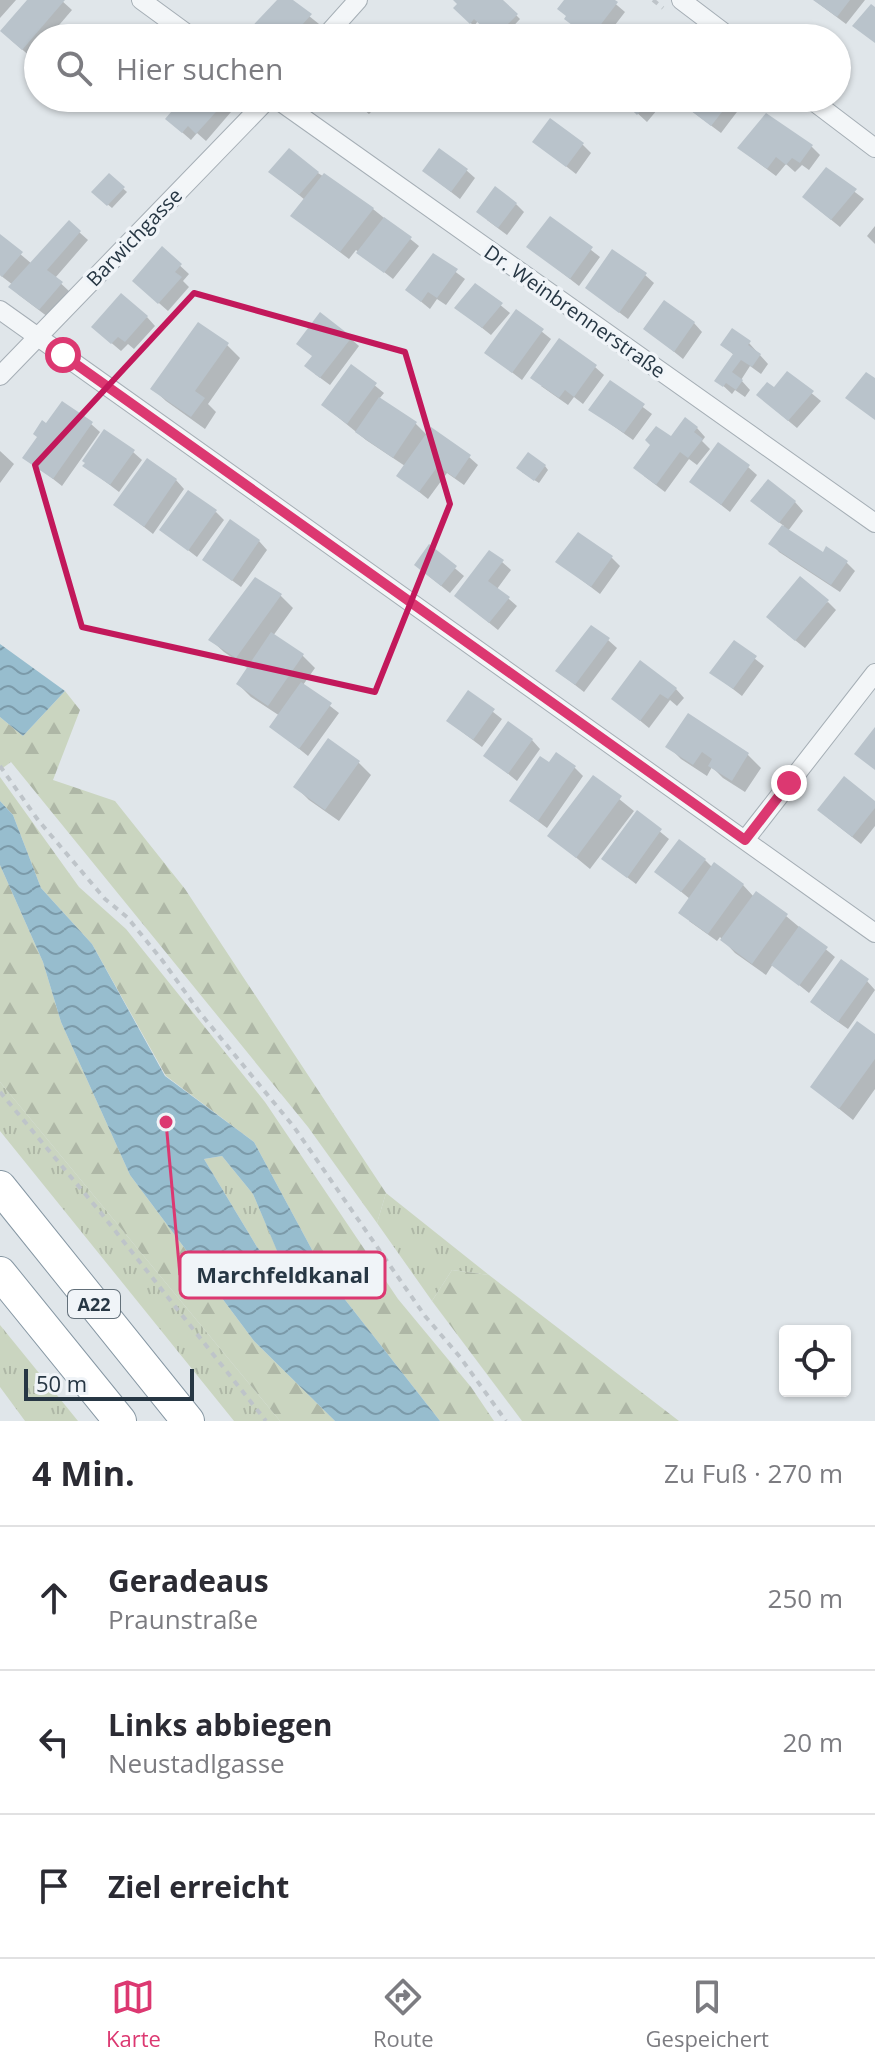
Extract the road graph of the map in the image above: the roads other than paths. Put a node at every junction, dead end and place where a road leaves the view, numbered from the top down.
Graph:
1 (141, 0) edge
2 (358, 0) edge
3 (681, 0) edge
4 (174, 24) edge
5 (337, 24) edge
6 (713, 24) edge
7 (255, 112) edge
8 (295, 112) edge
9 (827, 112) edge
10 (875, 148) edge
11 (0, 310) edge
12 (37, 336) junction
13 (0, 376) edge
14 (875, 523) edge
15 (875, 673) edge
16 (745, 840) junction
17 (875, 933) edge
18 (0, 1187) edge
19 (0, 1273) edge
20 (120, 1421) edge
21 (188, 1421) edge

1 - 4 street
2 - 5 street
3 - 6 street
7 - 12 street, Barwichgasse
8 - 14 street, Dr. Weinbrennerstraße
9 - 10 street
11 - 12 street
12 - 13 street, Barwichgasse
12 - 16 street
15 - 16 street
16 - 17 street
18 - 21 highway, A22
19 - 20 highway, A22

